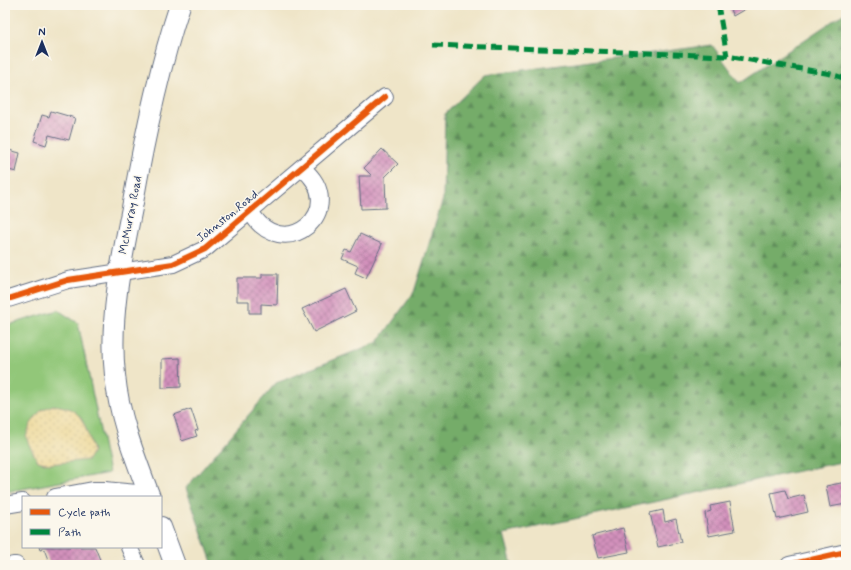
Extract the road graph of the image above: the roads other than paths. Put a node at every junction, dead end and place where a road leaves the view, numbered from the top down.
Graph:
1 (180, 5) edge
2 (385, 97) dead end
3 (302, 168) junction
4 (250, 211) junction
5 (120, 272) junction
6 (5, 300) edge
7 (107, 493) edge
8 (149, 495) edge
9 (60, 496) edge
10 (22, 502) edge
11 (5, 505) edge
12 (162, 530) edge
13 (129, 548) edge
14 (846, 552) edge
15 (137, 565) edge
16 (175, 565) edge
17 (789, 565) edge

1 - 5 main road, McMurray Road
2 - 3 street, Johnston Road
3 - 4 street, Johnston Road
3 - 4 street, Johnston Road
4 - 5 street, Johnston Road
5 - 6 street, Johnston Road
5 - 8 main road, McMurray Road
7 - 8 street
7 - 9 street
10 - 11 street
12 - 16 main road
13 - 15 street
14 - 17 street

